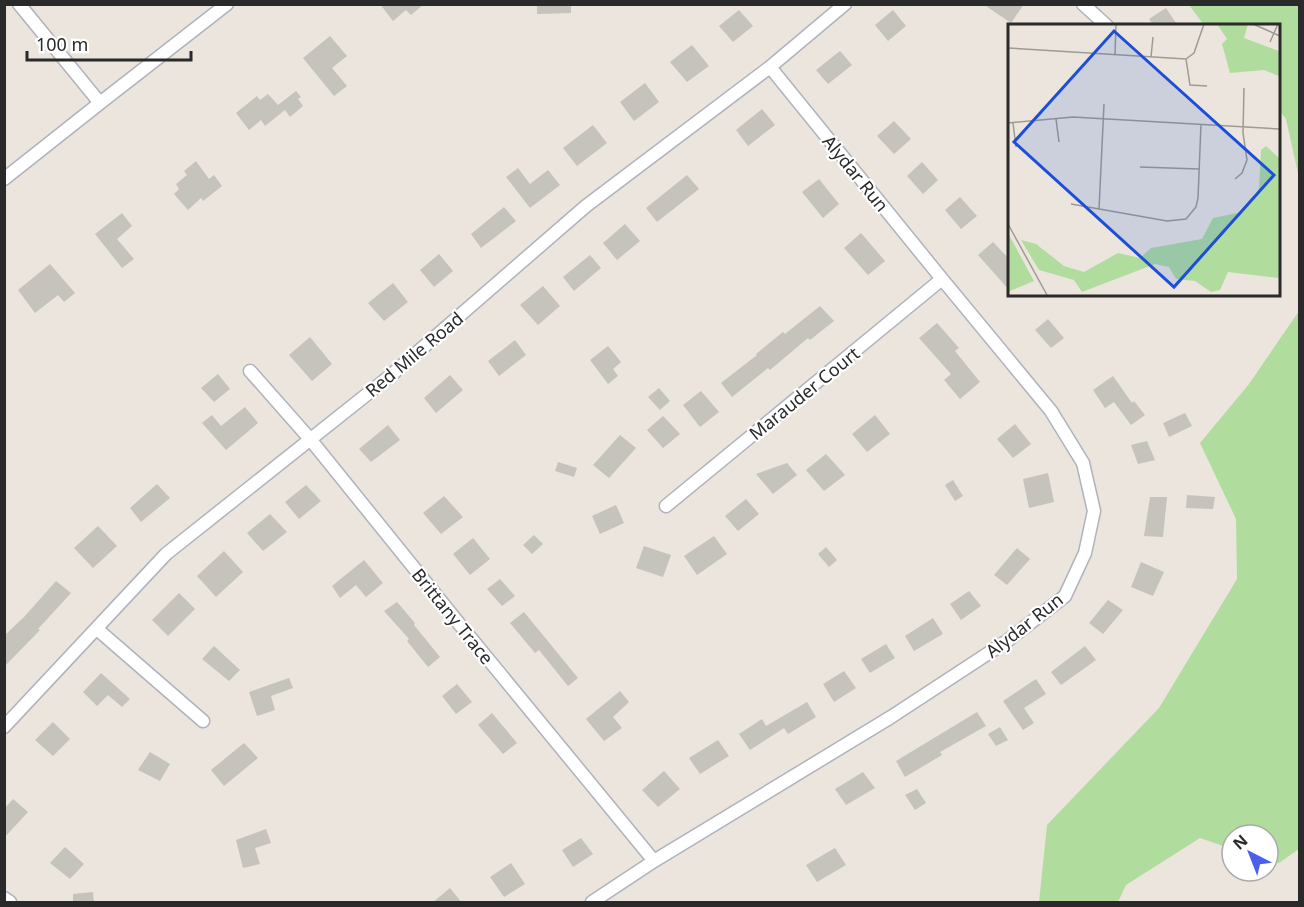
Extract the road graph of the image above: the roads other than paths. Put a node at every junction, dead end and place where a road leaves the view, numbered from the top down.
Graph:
1 (19, 4) edge
2 (227, 4) edge
3 (845, 4) edge
4 (1083, 4) edge
5 (1105, 24) edge
6 (771, 67) junction
7 (100, 103) junction
8 (4, 179) edge
9 (942, 279) junction
10 (250, 371) dead end
11 (310, 440) junction
12 (666, 506) dead end
13 (97, 629) junction
14 (203, 721) dead end
15 (4, 728) edge
16 (654, 861) junction
17 (4, 898) edge
18 (10, 903) edge
19 (592, 903) edge

1 - 7 street
2 - 7 street
3 - 6 street, Red Mile Road
4 - 5 street
6 - 9 street, Alydar Run
6 - 11 street, Red Mile Road
7 - 8 street
9 - 12 street, Marauder Court
9 - 16 street, Alydar Run
10 - 11 street, Brittany Trace
11 - 13 street, Red Mile Road
11 - 16 street, Brittany Trace
13 - 14 street
13 - 15 street, Red Mile Road
16 - 19 street, Alydar Run
17 - 18 street

